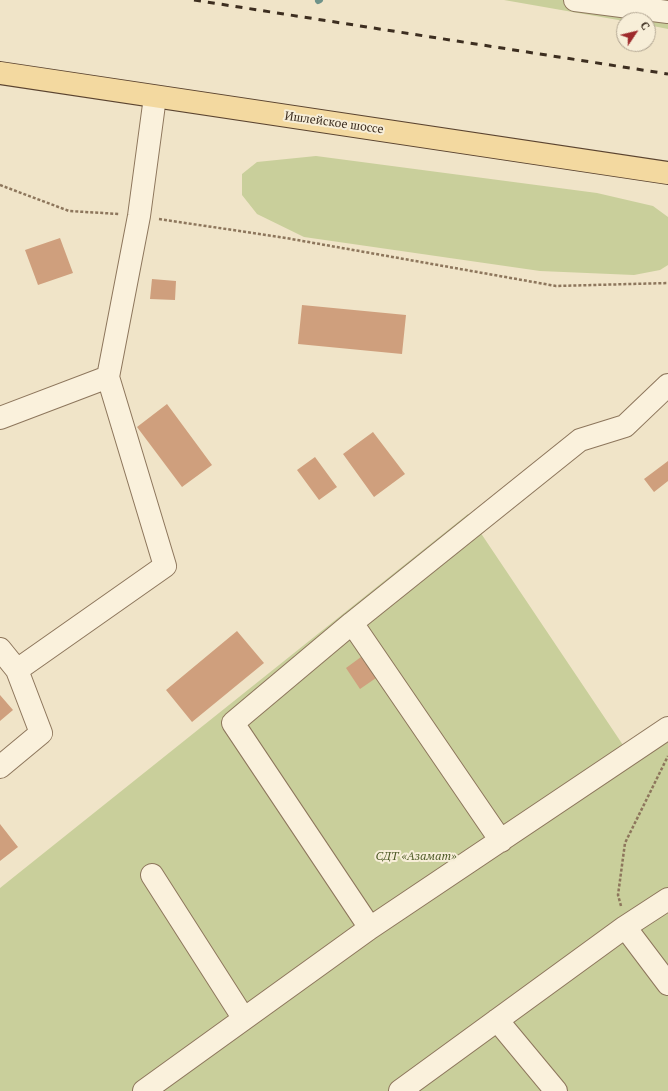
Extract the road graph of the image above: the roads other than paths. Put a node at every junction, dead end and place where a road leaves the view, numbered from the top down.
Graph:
1 (575, 0) edge
2 (668, 12) edge
3 (0, 73) edge
4 (155, 97) junction
5 (668, 173) edge
6 (108, 377) junction
7 (668, 385) edge
8 (0, 418) edge
9 (352, 622) junction
10 (0, 649) edge
11 (17, 670) junction
12 (668, 728) edge
13 (0, 767) edge
14 (501, 841) junction
15 (152, 875) dead end
16 (668, 899) edge
17 (625, 927) junction
18 (370, 928) junction
19 (668, 984) edge
20 (244, 1019) junction
21 (497, 1020) junction
22 (144, 1091) edge
23 (400, 1091) edge
24 (556, 1091) edge

1 - 2 street
3 - 4 main road, Ишлейское шоссе
4 - 5 main road, Ишлейское шоссе
4 - 6 street
6 - 8 street
6 - 11 street
7 - 9 street
9 - 14 street
9 - 18 street
10 - 11 street
11 - 13 street
12 - 14 street
14 - 18 street
15 - 20 street
16 - 17 street
17 - 19 street
17 - 21 street
18 - 20 street
20 - 22 street
21 - 23 street
21 - 24 street

